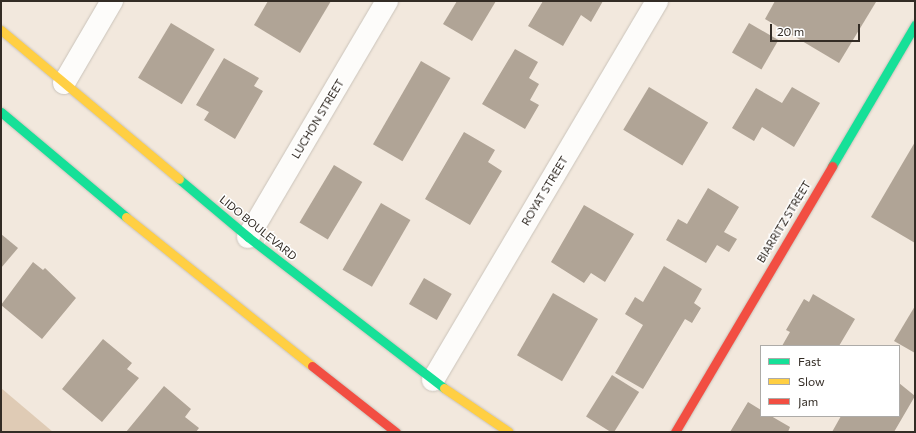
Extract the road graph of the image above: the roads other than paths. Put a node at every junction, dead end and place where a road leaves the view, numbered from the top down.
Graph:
1 (112, 1) edge
2 (387, 1) edge
3 (657, 1) edge
4 (915, 25) edge
5 (1, 30) edge
6 (64, 83) junction
7 (1, 112) edge
8 (248, 237) junction
9 (432, 380) junction
10 (396, 432) edge
11 (509, 432) edge
12 (675, 432) edge

1 - 6 street
2 - 8 street, LUCHON STREET
3 - 9 street, ROYAT STREET
4 - 12 main road, BIARRITZ STREET
5 - 6 main road, LIDO BOULEVARD
6 - 8 main road, LIDO BOULEVARD
7 - 10 main road
8 - 9 main road, LIDO BOULEVARD
9 - 11 main road, LIDO BOULEVARD

